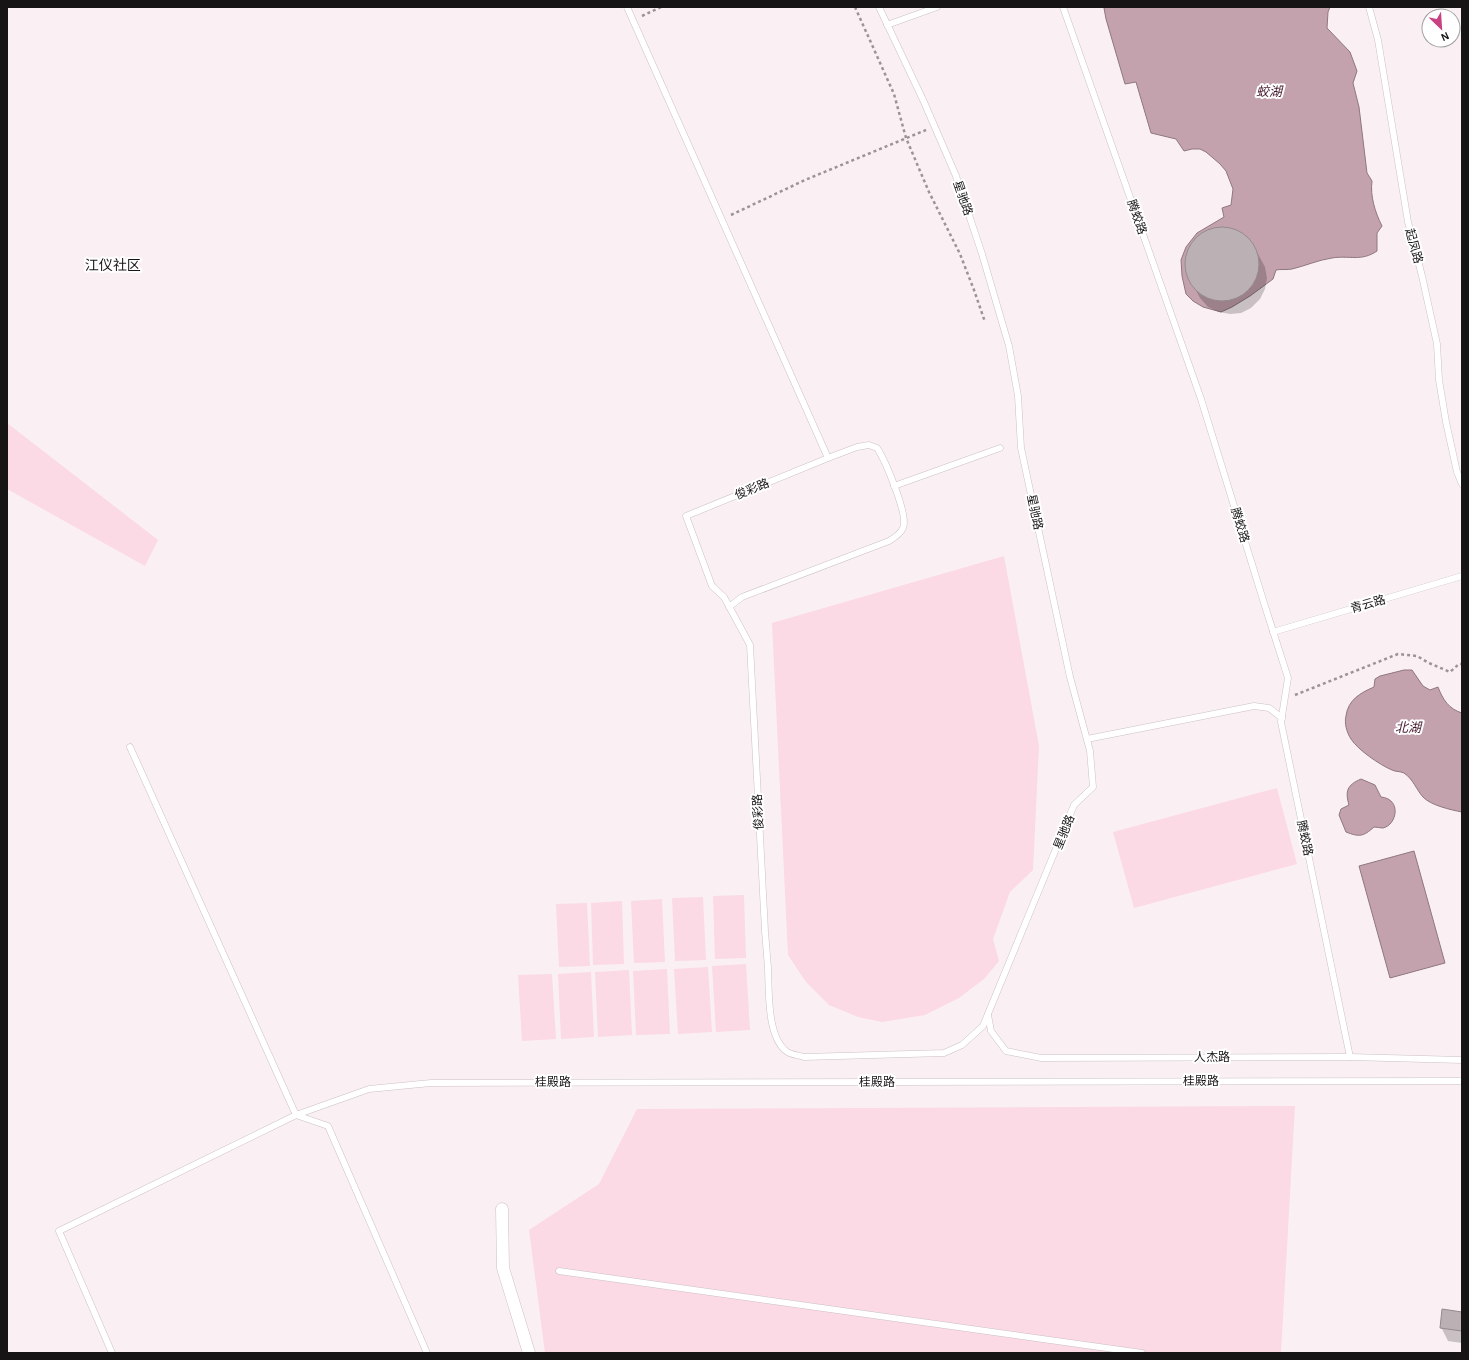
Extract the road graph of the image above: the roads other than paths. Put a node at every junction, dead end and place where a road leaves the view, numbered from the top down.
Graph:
1 (627, 7) edge
2 (879, 7) edge
3 (937, 7) edge
4 (1063, 7) edge
5 (1369, 7) edge
6 (887, 25) junction
7 (1000, 448) dead end
8 (828, 458) junction
9 (1462, 484) edge
10 (894, 486) junction
11 (1462, 576) edge
12 (729, 606) junction
13 (1273, 632) junction
14 (1282, 718) junction
15 (1087, 739) junction
16 (130, 747) dead end
17 (988, 1013) junction
18 (1350, 1057) junction
19 (1462, 1060) edge
20 (1462, 1081) edge
21 (296, 1115) junction
22 (502, 1209) dead end
23 (559, 1271) dead end
24 (112, 1353) edge
25 (427, 1353) edge
26 (529, 1353) edge
27 (1142, 1353) edge

1 - 8 lane
2 - 6 lane, 星驰路
3 - 6 lane
4 - 13 lane, 腾蛟路
5 - 9 lane, 起凤路
6 - 15 lane, 星驰路
7 - 10 lane
8 - 10 lane
8 - 12 lane, 俊彩路
10 - 12 lane
11 - 13 lane, 青云路
12 - 17 lane, 俊彩路
13 - 14 lane, 腾蛟路
14 - 15 lane
14 - 18 lane, 腾蛟路
15 - 17 lane, 星驰路
16 - 21 lane
17 - 18 lane, 人杰路
18 - 19 lane, 人杰路
20 - 21 lane, 桂殿路
21 - 24 lane, 桂殿路
21 - 25 lane
22 - 26 street
23 - 27 lane

